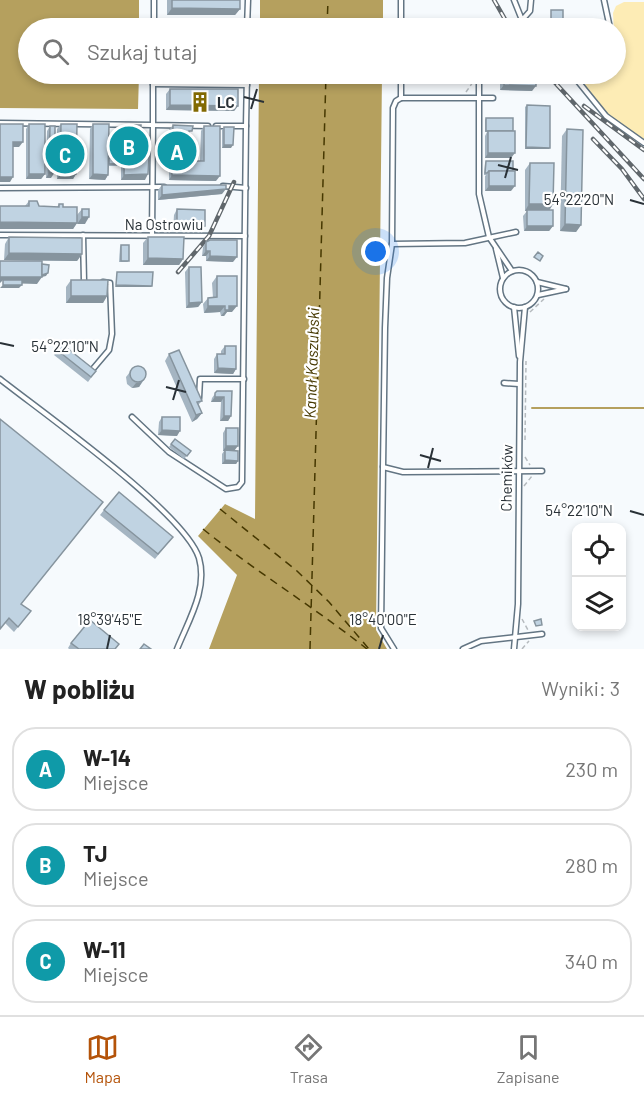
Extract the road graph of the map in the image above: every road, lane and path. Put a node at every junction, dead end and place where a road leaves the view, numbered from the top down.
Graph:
1 (154, 0) edge
2 (248, 0) edge
3 (401, 0) edge
4 (514, 0) edge
5 (531, 0) edge
6 (604, 0) edge
7 (154, 18) edge
8 (247, 18) edge
9 (401, 18) edge
10 (521, 18) edge
11 (524, 18) edge
12 (608, 18) edge
13 (153, 84) joint
14 (401, 84) edge
15 (471, 84) edge
16 (478, 84) edge
17 (580, 84) edge
18 (247, 85) joint
19 (401, 98) junction
20 (464, 98) junction
21 (478, 98) junction
22 (494, 98) dead end
23 (0, 123) edge
24 (153, 125) junction
25 (246, 126) junction
26 (644, 143) edge
27 (216, 186) edge
28 (152, 187) junction
29 (173, 187) edge
30 (0, 188) edge
31 (246, 188) junction
32 (516, 232) dead end
33 (0, 235) edge
34 (83, 235) junction
35 (152, 236) junction
36 (245, 236) junction
37 (489, 237) junction
38 (392, 244) junction
39 (496, 249) junction
40 (512, 271) junction
41 (503, 278) junction
42 (92, 282) edge
43 (101, 282) edge
44 (537, 282) junction
45 (537, 295) junction
46 (549, 297) dead end
47 (514, 307) junction
48 (525, 307) junction
49 (528, 314) dead end
50 (526, 357) dead end
51 (520, 362) junction
52 (92, 370) edge
53 (0, 379) edge
54 (244, 379) junction
55 (504, 383) dead end
56 (519, 384) junction
57 (199, 398) edge
58 (132, 417) dead end
59 (383, 467) junction
60 (518, 471) junction
61 (535, 471) junction
62 (542, 471) dead end
63 (524, 489) dead end
64 (522, 610) dead end
65 (528, 630) dead end
66 (542, 634) dead end
67 (514, 638) junction
68 (530, 641) dead end
69 (177, 649) edge
70 (394, 649) edge
71 (463, 649) edge
72 (514, 649) edge
73 (522, 649) edge

1 - 7 lane
2 - 8 lane
3 - 9 lane
4 - 10 lane
5 - 11 lane
6 - 12 lane
13 - 18 lane
13 - 24 lane
14 - 19 lane
15 - 20 path
16 - 21 lane
17 - 26 lane
18 - 25 lane
19 - 20 lane
19 - 38 lane
20 - 21 lane
21 - 22 lane
21 - 37 lane
23 - 24 lane
24 - 25 lane
24 - 28 lane
25 - 31 lane
27 - 31 lane
28 - 29 lane
28 - 30 lane
28 - 35 lane
31 - 36 lane
32 - 37 lane
33 - 34 lane, Na Ostrowiu
34 - 35 lane, Na Ostrowiu
34 - 42 lane
35 - 36 lane, Na Ostrowiu
36 - 54 lane
37 - 38 lane
37 - 39 lane
38 - 59 lane
39 - 40 lane
39 - 41 lane
40 - 41 lane
40 - 44 lane
41 - 47 lane
43 - 52 lane
44 - 45 lane
44 - 45 lane
45 - 48 lane
46 - 49 path
47 - 48 lane
47 - 51 lane
48 - 51 lane, Chemików
50 - 61 path
51 - 56 lane, Chemików
53 - 69 lane
54 - 57 lane
54 - 58 lane
55 - 56 lane
56 - 60 lane, Chemików
59 - 60 lane
59 - 70 lane
60 - 61 lane
60 - 67 lane, Chemików
61 - 62 lane
61 - 63 path
64 - 65 path
66 - 67 lane
67 - 71 lane
67 - 72 lane, Chemików
68 - 73 path

